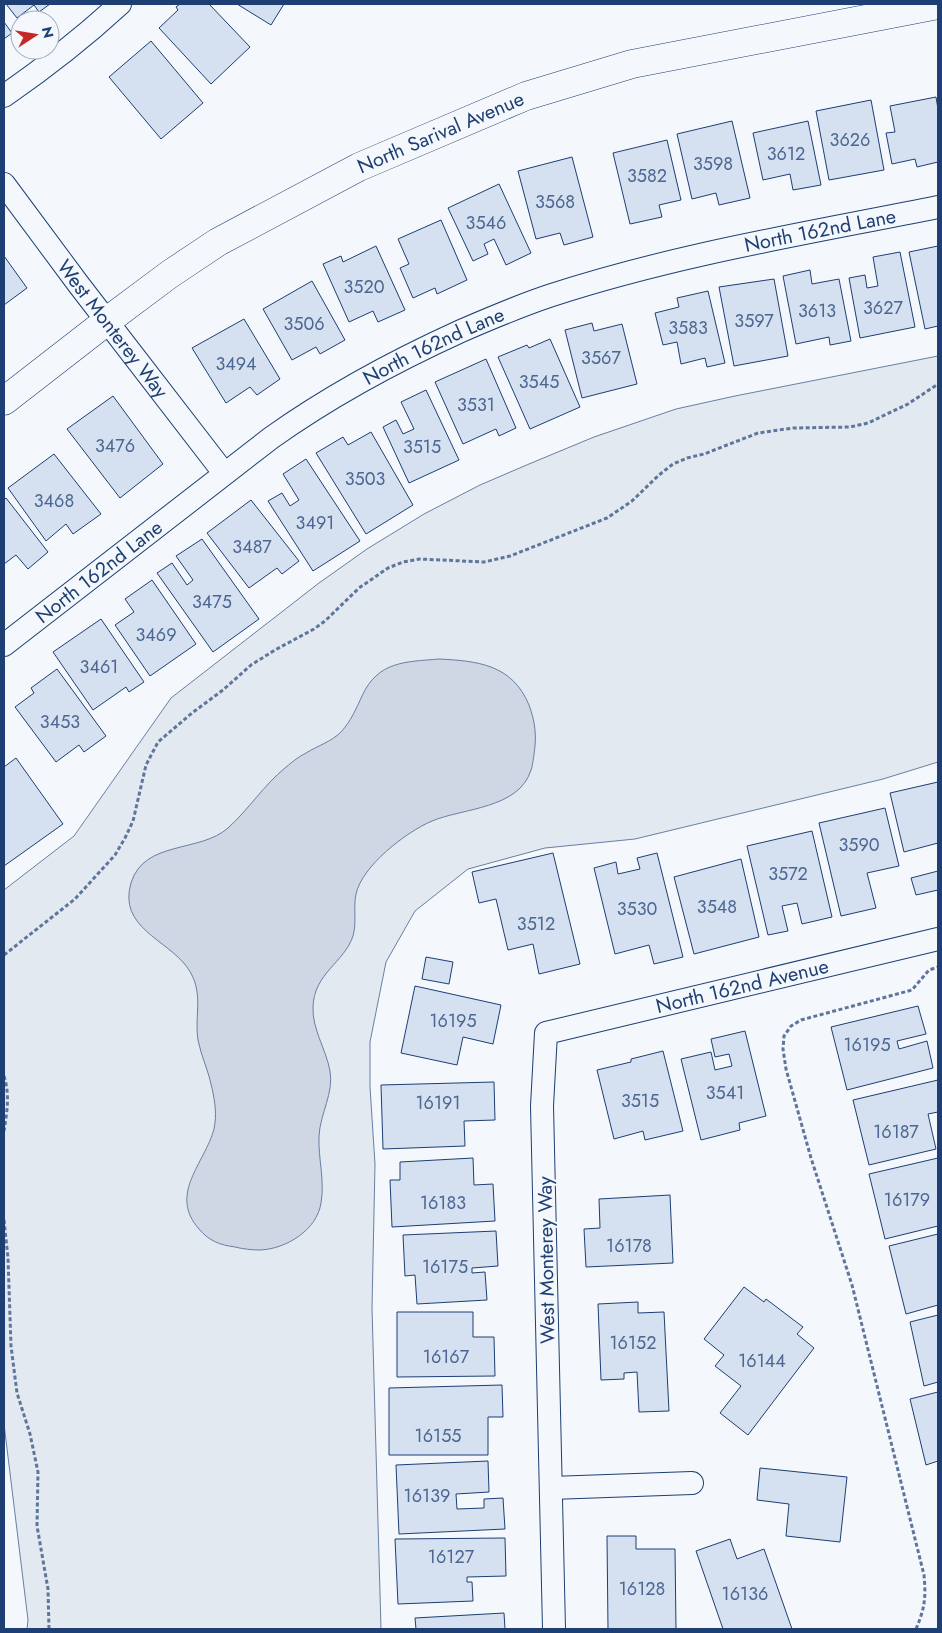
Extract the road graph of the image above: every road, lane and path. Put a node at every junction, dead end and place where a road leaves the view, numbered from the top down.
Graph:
1 (120, 4) edge
2 (938, 5) edge
3 (4, 96) edge
4 (4, 184) edge
5 (938, 207) edge
6 (107, 321) junction
7 (938, 384) edge
8 (4, 402) edge
9 (224, 473) junction
10 (4, 645) edge
11 (938, 940) edge
12 (4, 955) edge
13 (938, 967) edge
14 (546, 1033) joint
15 (4, 1076) edge
16 (4, 1131) edge
17 (4, 1220) edge
18 (692, 1483) dead end
19 (551, 1488) junction
20 (49, 1629) edge
21 (554, 1629) edge
22 (916, 1629) edge

1 - 3 street
2 - 6 street, North Sarival Avenue
4 - 6 street, West Monterey Way
5 - 9 street, North 162nd Lane
6 - 8 street, North Sarival Avenue
6 - 9 street, West Monterey Way
7 - 12 path
9 - 10 street, North 162nd Lane
11 - 14 street, North 162nd Avenue
13 - 22 path
14 - 19 street, West Monterey Way
15 - 16 path
17 - 20 path
18 - 19 street
19 - 21 street, West Monterey Way

